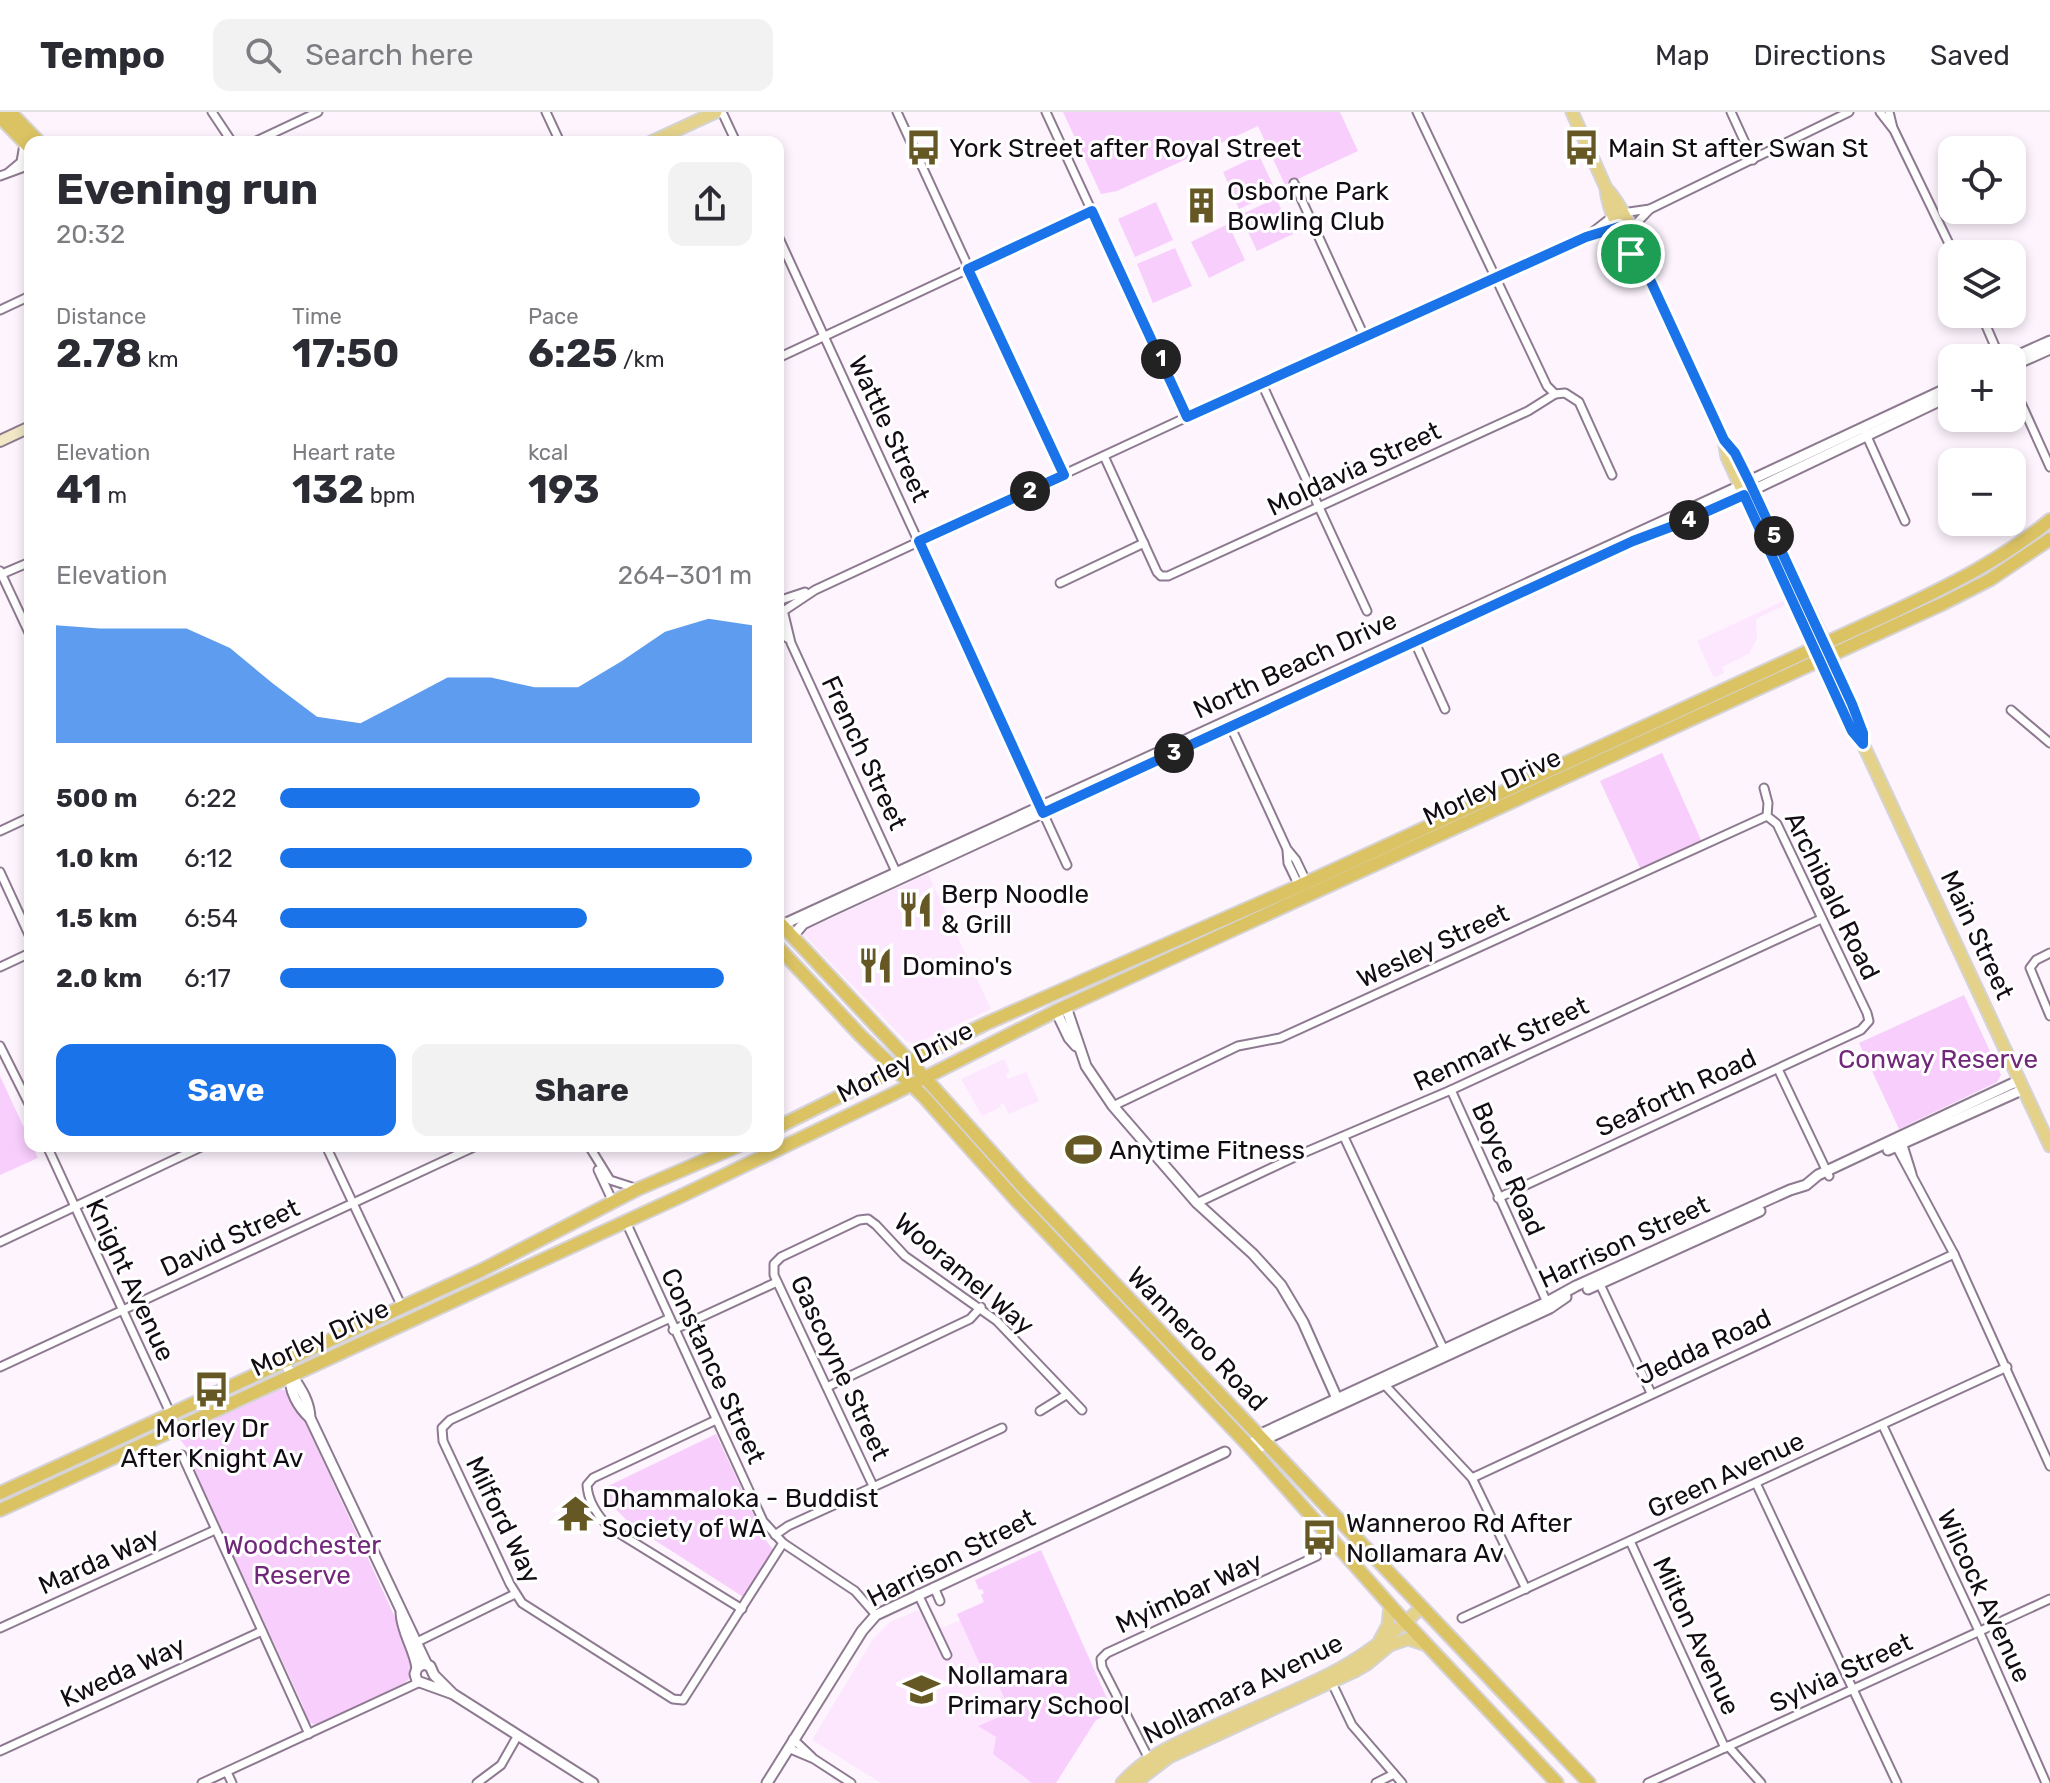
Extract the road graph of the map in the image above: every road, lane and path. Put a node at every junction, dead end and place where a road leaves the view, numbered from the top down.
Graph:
1 (10, 112) edge
2 (212, 112) edge
3 (318, 112) edge
4 (546, 112) edge
5 (719, 112) edge
6 (897, 112) edge
7 (1046, 112) edge
8 (1417, 112) edge
9 (1572, 112) edge
10 (1731, 112) edge
11 (1850, 112) edge
12 (1880, 112) edge
13 (1889, 112) edge
14 (0, 117) edge
15 (1894, 130) junction
16 (33, 136) edge
17 (228, 136) edge
18 (267, 136) edge
19 (557, 136) edge
20 (665, 136) edge
21 (733, 136) edge
22 (24, 141) edge
23 (24, 156) edge
24 (1753, 160) junction
25 (24, 167) edge
26 (9, 172) junction
27 (0, 176) edge
28 (1294, 183) dead end
29 (1650, 209) junction
30 (1092, 211) junction
31 (1622, 222) junction
32 (1586, 237) junction
33 (1947, 240) edge
34 (784, 249) edge
35 (968, 269) junction
36 (1495, 279) junction
37 (24, 299) edge
38 (0, 310) edge
39 (823, 336) junction
40 (1364, 336) junction
41 (2050, 341) edge
42 (2050, 349) edge
43 (2026, 352) edge
44 (784, 355) edge
45 (2026, 360) edge
46 (1262, 384) junction
47 (1938, 393) edge
48 (1555, 394) junction
49 (1938, 401) edge
50 (2026, 414) edge
51 (1187, 417) junction
52 (24, 430) edge
53 (1864, 431) junction
54 (0, 441) edge
55 (1104, 456) junction
56 (2050, 467) edge
57 (1064, 475) junction
58 (1612, 475) dead end
59 (1746, 488) junction
60 (1321, 507) junction
61 (2050, 520) edge
62 (1905, 521) dead end
63 (2050, 539) edge
64 (919, 541) junction
65 (1144, 543) junction
66 (24, 564) edge
67 (1, 572) edge
68 (1060, 583) dead end
69 (815, 590) junction
70 (784, 598) edge
71 (1367, 611) dead end
72 (784, 615) edge
73 (24, 622) edge
74 (784, 625) edge
75 (1414, 638) junction
76 (1822, 652) junction
77 (1445, 709) dead end
78 (2011, 710) dead end
79 (1229, 724) junction
80 (2050, 743) edge
81 (1764, 788) dead end
82 (1042, 810) junction
83 (1767, 816) junction
84 (24, 820) edge
85 (0, 831) edge
86 (1067, 865) dead end
87 (0, 872) edge
88 (898, 876) junction
89 (1306, 890) junction
90 (1821, 919) junction
91 (784, 921) edge
92 (24, 924) edge
93 (784, 928) edge
94 (792, 937) junction
95 (784, 953) edge
96 (2050, 953) edge
97 (24, 956) edge
98 (0, 967) edge
99 (1061, 1009) junction
100 (2050, 1016) edge
101 (1037, 1021) junction
102 (1869, 1021) joint
103 (985, 1024) junction
104 (0, 1046) edge
105 (909, 1061) junction
106 (895, 1069) junction
107 (1778, 1069) junction
108 (925, 1078) junction
109 (2022, 1084) junction
110 (911, 1085) junction
111 (1451, 1090) junction
112 (24, 1092) edge
113 (1113, 1106) junction
114 (784, 1124) edge
115 (1344, 1137) junction
116 (1898, 1142) junction
117 (784, 1146) edge
118 (2050, 1146) edge
119 (50, 1152) edge
120 (191, 1152) edge
121 (329, 1152) edge
122 (463, 1152) edge
123 (592, 1152) edge
124 (724, 1152) edge
125 (771, 1152) edge
126 (595, 1160) junction
127 (1828, 1174) junction
128 (638, 1189) junction
129 (1498, 1198) junction
130 (671, 1200) junction
131 (613, 1202) junction
132 (352, 1203) junction
133 (1197, 1203) junction
134 (74, 1208) junction
135 (626, 1222) junction
136 (564, 1228) junction
137 (0, 1242) edge
138 (1954, 1254) junction
139 (774, 1264) joint
140 (1599, 1281) junction
141 (777, 1282) junction
142 (1548, 1305) junction
143 (402, 1307) junction
144 (981, 1307) junction
145 (122, 1310) junction
146 (668, 1319) junction
147 (673, 1330) junction
148 (1446, 1352) junction
149 (284, 1361) junction
150 (0, 1367) edge
151 (2007, 1367) junction
152 (291, 1375) junction
153 (1382, 1382) junction
154 (827, 1387) junction
155 (1651, 1393) junction
156 (1066, 1395) junction
157 (1341, 1400) junction
158 (1082, 1410) dead end
159 (1040, 1411) dead end
160 (169, 1414) junction
161 (716, 1420) junction
162 (1883, 1426) junction
163 (1002, 1428) dead end
164 (178, 1430) junction
165 (1257, 1444) junction
166 (1225, 1452) dead end
167 (182, 1455) dead end
168 (2050, 1466) edge
169 (1472, 1478) junction
170 (1756, 1483) junction
171 (874, 1488) junction
172 (0, 1493) edge
173 (0, 1510) edge
174 (215, 1530) junction
175 (775, 1535) junction
176 (1630, 1541) junction
177 (783, 1543) junction
178 (1317, 1556) dead end
179 (934, 1587) junction
180 (1526, 1589) junction
181 (515, 1594) junction
182 (918, 1594) junction
183 (2050, 1599) edge
184 (940, 1601) dead end
185 (1390, 1606) junction
186 (742, 1609) junction
187 (1424, 1609) junction
188 (876, 1615) junction
189 (1462, 1618) dead end
190 (1407, 1624) junction
191 (0, 1628) edge
192 (262, 1631) junction
193 (1979, 1631) junction
194 (414, 1643) junction
195 (1390, 1645) junction
196 (1427, 1645) junction
197 (1372, 1650) junction
198 (947, 1655) dead end
199 (427, 1665) junction
200 (416, 1669) junction
201 (1330, 1678) junction
202 (427, 1680) junction
203 (403, 1691) junction
204 (1853, 1691) junction
205 (309, 1734) junction
206 (518, 1735) junction
207 (791, 1743) junction
208 (1726, 1747) junction
209 (0, 1751) edge
210 (1151, 1762) junction
211 (227, 1772) junction
212 (1394, 1774) junction
213 (202, 1783) edge
214 (232, 1783) edge
215 (477, 1783) edge
216 (593, 1783) edge
217 (767, 1783) edge
218 (851, 1783) edge
219 (1122, 1783) edge
220 (1135, 1783) edge
221 (1376, 1783) edge
222 (1402, 1783) edge
223 (1557, 1783) edge
224 (1589, 1783) edge
225 (1648, 1783) edge
226 (1761, 1783) edge
227 (1897, 1783) edge
228 (2046, 1783) edge

1 - 16 highway
2 - 17 street
3 - 18 street
4 - 19 street
5 - 20 main road
5 - 21 street
6 - 35 street
7 - 30 street
8 - 36 street
9 - 31 main road, Main Street
10 - 24 street
11 - 24 street
12 - 15 street
13 - 15 street
14 - 22 highway
15 - 33 street
23 - 26 street
24 - 29 street
25 - 26 street
26 - 27 street
28 - 40 street
29 - 31 street
29 - 31 street
30 - 35 street
30 - 51 street
31 - 32 street
31 - 32 street
31 - 59 main road, Main Street
32 - 36 street
34 - 39 street, Wattle Street
35 - 39 street
35 - 57 street
36 - 40 street
36 - 48 street
37 - 38 street
39 - 44 street
39 - 64 street, Wattle Street
40 - 46 street
41 - 43 street
42 - 45 street
46 - 51 street
46 - 60 street
47 - 53 street, North Beach Drive
48 - 58 street
48 - 60 street, Moldavia Street
49 - 53 street, North Beach Drive
50 - 56 street
51 - 55 street
52 - 54 main road
53 - 59 street, North Beach Drive
53 - 62 street
55 - 57 street
55 - 65 street
57 - 64 street
59 - 75 street, North Beach Drive
59 - 76 main road, Main Street
60 - 65 street, Moldavia Street
60 - 71 street
61 - 76 highway
63 - 76 highway
64 - 69 street
64 - 82 street, Wattle Street
65 - 68 street
66 - 67 street
67 - 73 street
69 - 70 street
69 - 72 street
74 - 88 street, French Street
75 - 77 street
75 - 79 street, North Beach Drive
76 - 89 highway, Morley Drive
76 - 109 main road, Main Street
78 - 80 street
79 - 82 street, North Beach Drive
79 - 89 street
81 - 83 street, Archibald Road
82 - 86 street, Wattle Street
82 - 88 street, North Beach Drive
83 - 90 street, Archibald Road
83 - 113 street, Wesley Street
84 - 85 street
87 - 92 street
88 - 91 street, North Beach Drive
88 - 94 street, North Beach Drive
89 - 99 highway, Morley Drive
89 - 103 highway, Morley Drive
90 - 102 street, Archibald Road
90 - 111 street, Renmark Street
93 - 94 highway, Wanneroo Road
94 - 105 highway, Wanneroo Road
95 - 106 highway, Wanneroo Road
96 - 100 street
97 - 98 street
99 - 101 highway, Morley Drive
99 - 113 street
101 - 103 highway
101 - 108 highway, Morley Drive
102 - 107 street, Seaforth Road
103 - 105 highway, Morley Drive
104 - 112 street
105 - 106 highway, Morley Drive
105 - 108 highway, Wanneroo Road
106 - 110 highway, Wanneroo Road
106 - 114 highway, Morley Drive
107 - 127 street
107 - 129 street, Seaforth Road
108 - 110 highway, Morley Drive
108 - 165 highway, Wanneroo Road
109 - 116 street, Harrison Street
109 - 118 main road, Main Street
110 - 117 highway, Morley Drive
110 - 165 highway, Wanneroo Road
111 - 115 street, Renmark Street
111 - 129 street, Boyce Road
113 - 133 street
115 - 133 street, Renmark Street
115 - 148 street
116 - 127 street, Harrison Street
116 - 138 street
119 - 134 street, Knight Avenue
120 - 134 street
121 - 132 street
122 - 132 street, David Street
123 - 126 street
124 - 128 highway, Morley Drive
125 - 130 highway, Morley Drive
126 - 128 street
126 - 131 street
127 - 140 street, Harrison Street
128 - 131 highway, Morley Drive
129 - 142 street, Boyce Road
130 - 131 highway
130 - 135 highway, Morley Drive
131 - 136 highway, Morley Drive
132 - 143 street
132 - 145 street, David Street
133 - 157 street
134 - 137 street
134 - 145 street, Knight Avenue
135 - 136 highway
135 - 146 street, Constance Street
135 - 152 highway, Morley Drive
136 - 143 highway, Morley Drive
138 - 151 street
138 - 155 street, Jedda Road
139 - 141 street, Gascoyne Street
139 - 144 street, Wooramel Way
140 - 142 street, Harrison Street
140 - 155 street
141 - 147 street
141 - 154 street, Gascoyne Street
142 - 148 street, Harrison Street
143 - 149 highway, Morley Drive
144 - 154 street
144 - 156 street, Wooramel Way
145 - 150 street, David Street
145 - 160 street, Knight Avenue
146 - 147 street, Constance Street
146 - 181 street, Milford Way
147 - 161 street, Constance Street
148 - 153 street, Harrison Street
149 - 152 street
149 - 160 highway, Morley Drive
151 - 162 street, Green Avenue
151 - 168 street
152 - 164 highway, Morley Drive
152 - 194 street
153 - 157 street, Harrison Street
153 - 169 street
154 - 171 street, Gascoyne Street
155 - 169 street, Jedda Road
156 - 158 street, Wooramel Way
156 - 159 street
157 - 165 street, Harrison Street
160 - 164 street, Knight Avenue
160 - 172 highway, Morley Drive
161 - 175 street, Constance Street
161 - 186 street
162 - 170 street, Green Avenue
162 - 193 street, Wilcock Avenue
163 - 171 street
164 - 173 highway, Morley Drive
165 - 185 highway, Wanneroo Road
165 - 187 highway, Wanneroo Road
166 - 179 street, Harrison Street
167 - 174 street
169 - 180 street
170 - 176 street, Green Avenue
170 - 204 street
171 - 175 street
174 - 191 street, Marda Way
174 - 192 street
175 - 177 street, Constance Street
176 - 180 street, Green Avenue
176 - 208 street, Milton Avenue
177 - 186 street, Milford Way
177 - 188 street, Constance Street
178 - 210 street, Myimbar Way
179 - 182 street, Harrison Street
179 - 184 street
180 - 189 street, Green Avenue
181 - 186 street, Milford Way
181 - 194 street
182 - 188 street, Harrison Street
182 - 198 street
183 - 193 street, Sylvia Street
185 - 190 highway, Wanneroo Road
185 - 197 main road
187 - 190 main road, Nollamara Avenue
187 - 224 highway, Wanneroo Road
188 - 207 street, Harrison Street
190 - 195 main road, Nollamara Avenue
190 - 196 highway, Wanneroo Road
190 - 197 main road, Nollamara Avenue
192 - 205 street
192 - 209 street, Kweda Way
193 - 204 street, Sylvia Street
193 - 228 street, Wilcock Avenue
194 - 199 street
194 - 200 street
195 - 196 main road
195 - 201 main road, Nollamara Avenue
196 - 223 highway, Wanneroo Road
197 - 201 main road, Nollamara Avenue
199 - 200 street
199 - 202 street
200 - 202 street
200 - 203 street
201 - 210 main road, Nollamara Avenue
201 - 212 street
202 - 203 street
202 - 206 street
203 - 205 street
204 - 208 street, Sylvia Street
204 - 227 street
205 - 211 street
206 - 215 street
206 - 216 street
207 - 217 street, Harrison Street
207 - 218 street
208 - 225 street, Sylvia Street
208 - 226 street, Milton Avenue
210 - 219 main road, Nollamara Avenue
210 - 220 main road, Nollamara Avenue
211 - 213 street
211 - 214 street
212 - 221 street
212 - 222 street

